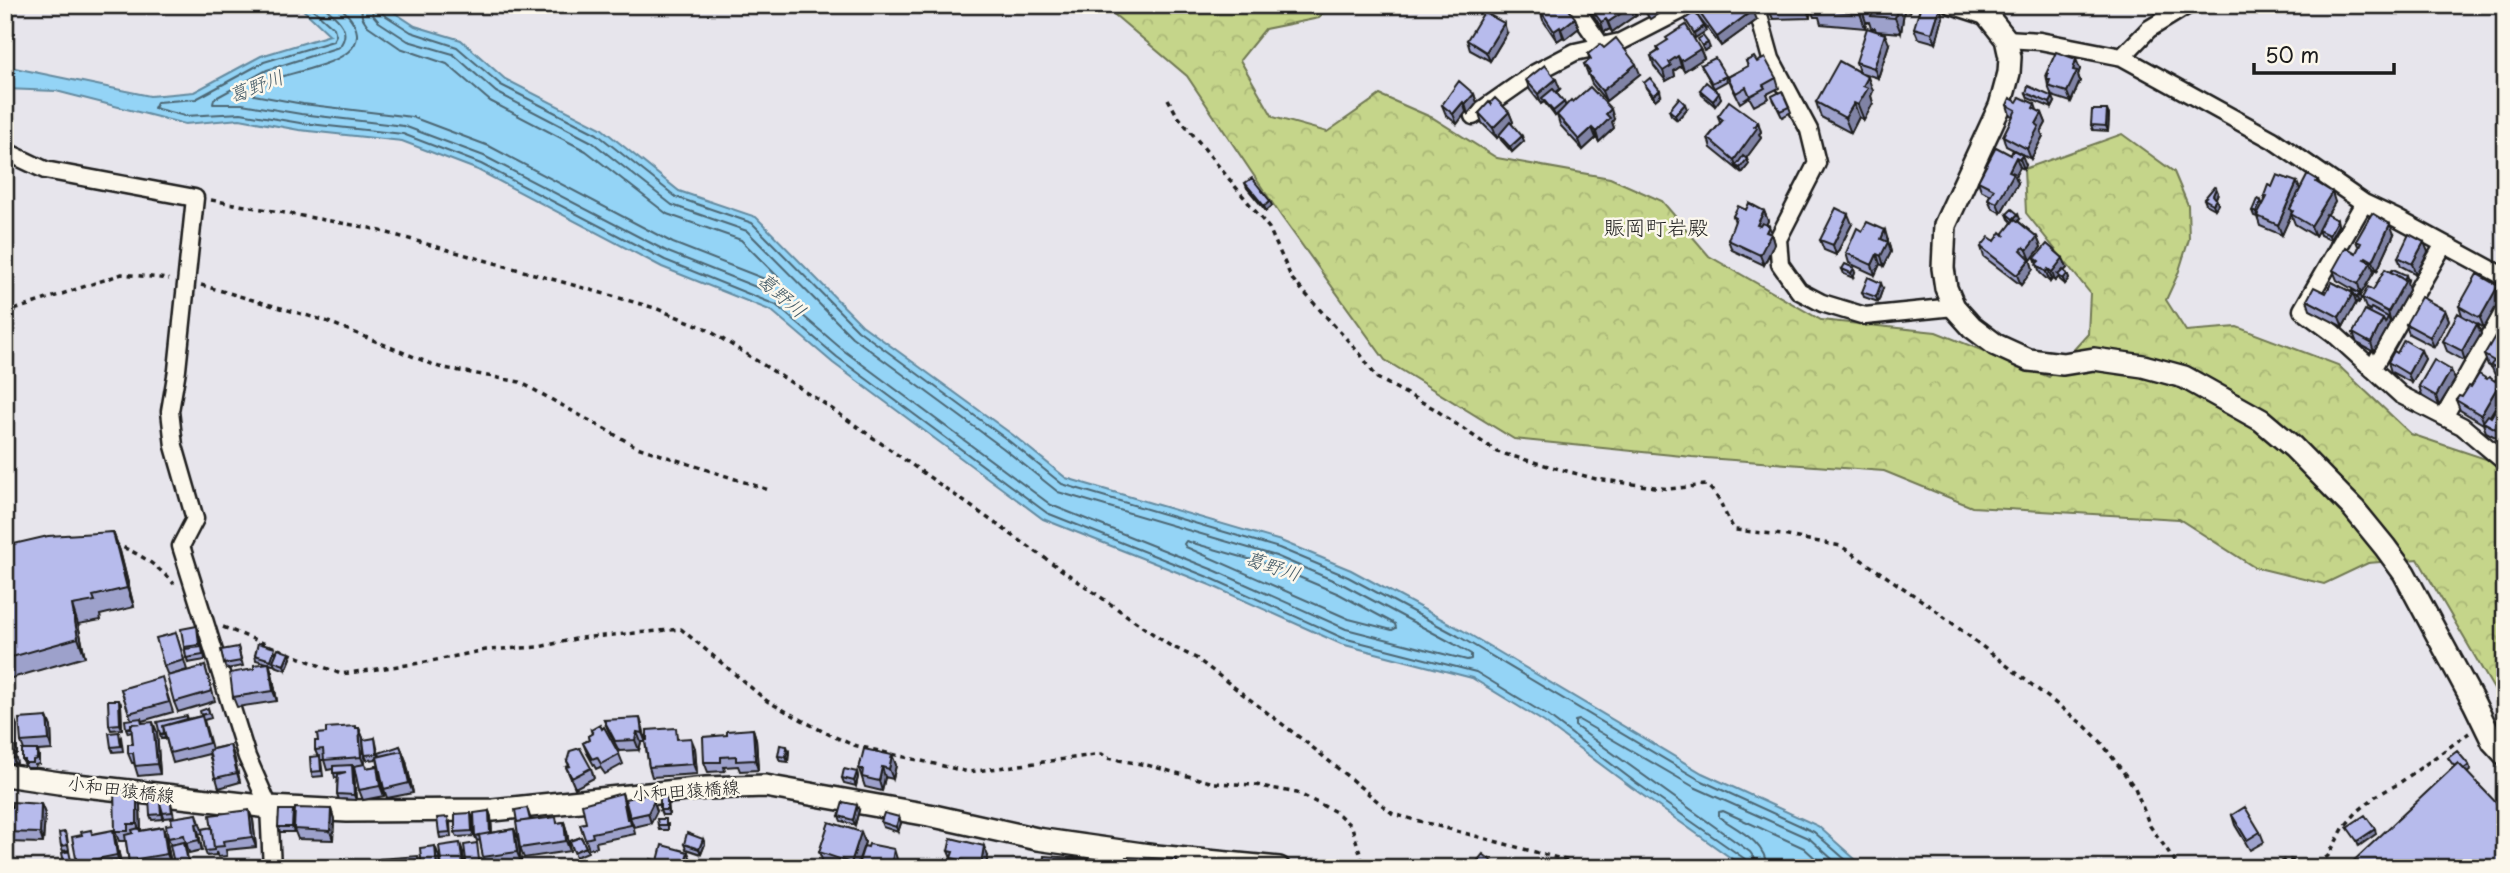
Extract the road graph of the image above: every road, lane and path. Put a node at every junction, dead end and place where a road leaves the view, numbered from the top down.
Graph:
1 (1573, 5) edge
2 (1692, 5) edge
3 (1756, 5) edge
4 (1951, 5) edge
5 (2188, 5) edge
6 (1984, 11) edge
7 (2006, 40) junction
8 (1601, 45) junction
9 (2122, 57) junction
10 (1168, 99) dead end
11 (1474, 117) dead end
12 (5, 151) edge
13 (195, 198) junction
14 (2364, 203) junction
15 (2444, 244) junction
16 (2505, 277) edge
17 (186, 281) junction
18 (1954, 307) junction
19 (2505, 307) edge
20 (5, 313) edge
21 (2372, 369) junction
22 (2444, 417) junction
23 (2505, 462) edge
24 (769, 490) dead end
25 (104, 544) edge
26 (177, 587) dead end
27 (201, 616) junction
28 (2482, 720) junction
29 (2505, 755) edge
30 (5, 775) edge
31 (270, 807) junction
32 (271, 868) edge
33 (1279, 868) edge
34 (1358, 868) edge
35 (1587, 868) edge
36 (2180, 868) edge
37 (2273, 868) edge

1 - 8 street
2 - 8 street
3 - 18 street
4 - 6 street
5 - 9 street
6 - 7 main road
7 - 9 street
7 - 18 main road
8 - 11 street
9 - 14 street
10 - 36 path
12 - 13 street
13 - 17 street
13 - 35 path
14 - 15 street
14 - 21 street
15 - 16 street
15 - 21 street
17 - 20 path
17 - 24 path
17 - 27 street
18 - 28 main road
19 - 22 street
21 - 22 street
22 - 23 street
25 - 26 path
27 - 31 street
27 - 34 path
28 - 29 main road
28 - 37 path
30 - 31 main road, 小和田猿橋線
31 - 32 street
31 - 33 main road, 小和田猿橋線

